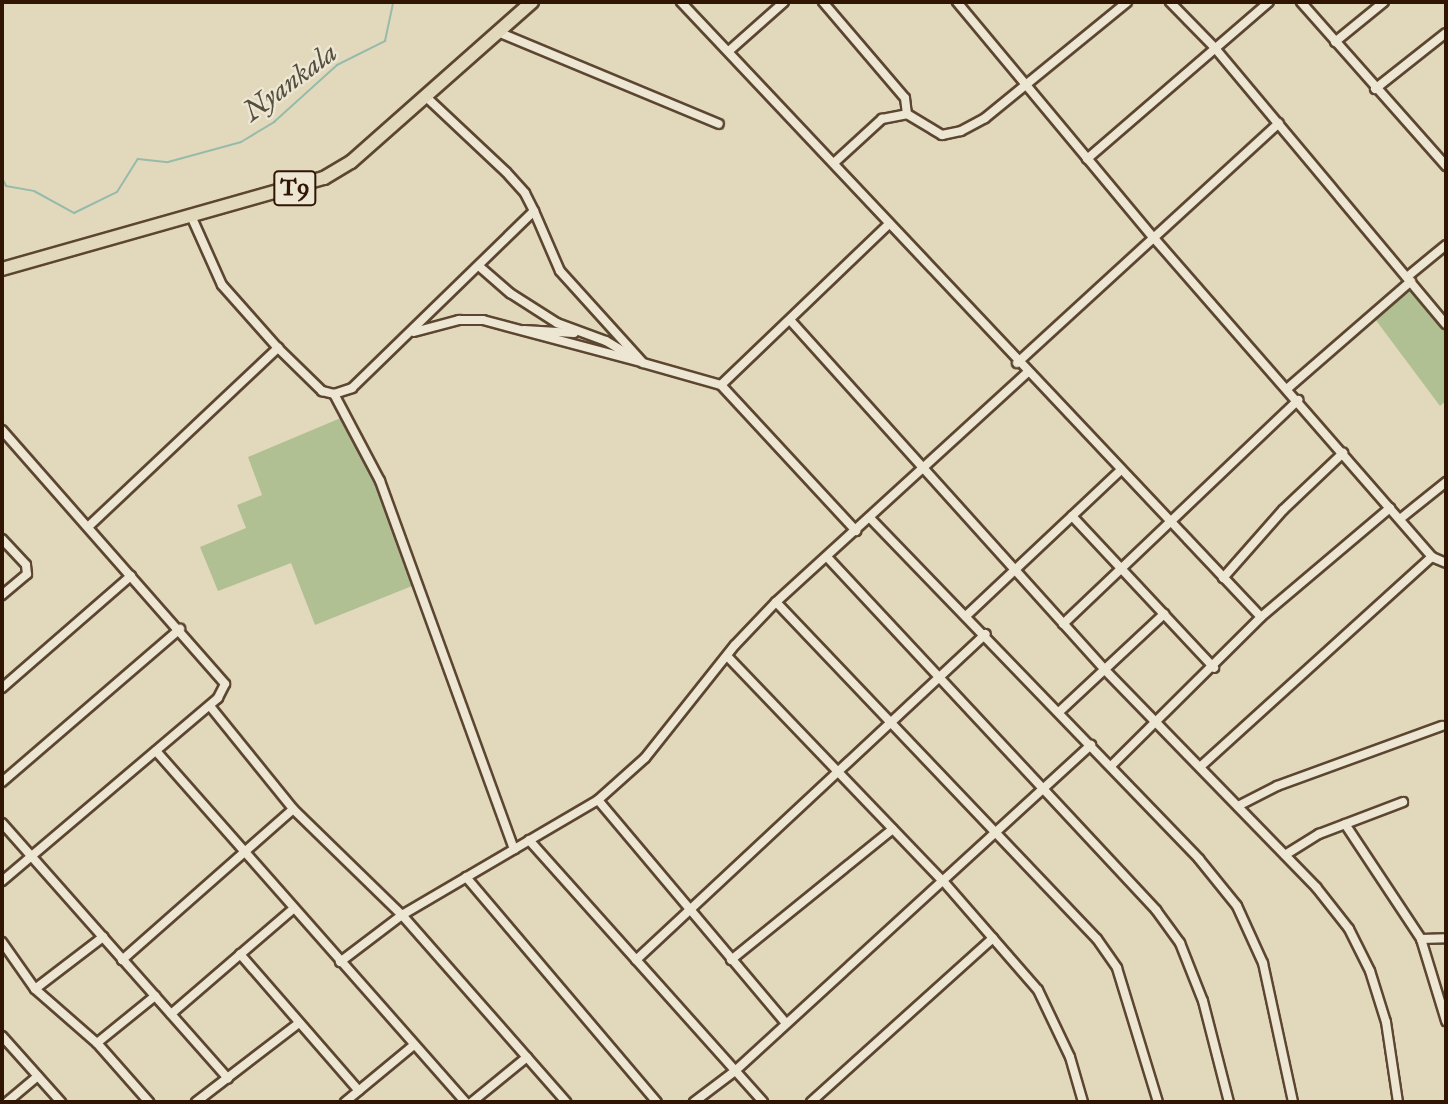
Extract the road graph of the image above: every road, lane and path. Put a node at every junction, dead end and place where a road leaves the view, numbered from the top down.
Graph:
1 (532, 2) edge
2 (681, 2) edge
3 (784, 2) edge
4 (823, 2) edge
5 (957, 2) edge
6 (1127, 2) edge
7 (1170, 2) edge
8 (1269, 2) edge
9 (1301, 2) edge
10 (1384, 2) edge
11 (498, 32) junction
12 (1446, 33) edge
13 (1335, 42) junction
14 (1214, 47) junction
15 (730, 50) junction
16 (1025, 86) junction
17 (1376, 89) junction
18 (426, 97) junction
19 (907, 114) junction
20 (719, 124) dead end
21 (1279, 124) junction
22 (1087, 159) junction
23 (835, 162) junction
24 (1446, 166) edge
25 (534, 211) junction
26 (192, 218) junction
27 (888, 225) junction
28 (1153, 237) junction
29 (1446, 245) edge
30 (480, 267) junction
31 (2, 269) edge
32 (1409, 279) junction
33 (790, 320) junction
34 (1446, 324) edge
35 (518, 330) junction
36 (583, 332) junction
37 (408, 335) junction
38 (278, 348) junction
39 (638, 361) junction
40 (1017, 363) junction
41 (1027, 373) junction
42 (721, 385) junction
43 (1288, 388) junction
44 (334, 394) junction
45 (1298, 400) junction
46 (2, 430) edge
47 (1343, 453) junction
48 (923, 470) junction
49 (1121, 470) junction
50 (1446, 482) edge
51 (1390, 508) junction
52 (1072, 516) junction
53 (870, 518) junction
54 (1400, 519) junction
55 (1170, 521) junction
56 (89, 526) junction
57 (856, 531) junction
58 (2, 539) edge
59 (827, 557) junction
60 (1432, 557) junction
61 (1446, 563) edge
62 (1121, 568) junction
63 (1015, 571) junction
64 (131, 576) junction
65 (1223, 578) junction
66 (2, 595) edge
67 (776, 602) junction
68 (1164, 614) junction
69 (967, 615) junction
70 (1261, 617) junction
71 (1063, 624) junction
72 (180, 629) junction
73 (986, 635) junction
74 (727, 656) junction
75 (1214, 668) junction
76 (1105, 670) junction
77 (938, 678) junction
78 (2, 688) edge
79 (210, 706) junction
80 (1059, 712) junction
81 (1158, 723) junction
82 (891, 724) junction
83 (1442, 726) dead end
84 (1091, 745) junction
85 (156, 751) junction
86 (1111, 766) junction
87 (1200, 767) junction
88 (840, 774) junction
89 (2, 782) edge
90 (1044, 790) junction
91 (598, 800) junction
92 (1403, 802) dead end
93 (1238, 806) junction
94 (293, 809) junction
95 (2, 823) edge
96 (1345, 824) junction
97 (893, 829) junction
98 (996, 834) junction
99 (529, 841) junction
100 (514, 849) junction
101 (244, 852) junction
102 (1285, 855) junction
103 (31, 856) junction
104 (466, 877) junction
105 (2, 881) edge
106 (944, 882) junction
107 (293, 909) junction
108 (691, 914) junction
109 (402, 915) junction
110 (103, 937) junction
111 (993, 938) junction
112 (1446, 938) edge
113 (1420, 939) junction
114 (2, 942) edge
115 (240, 954) junction
116 (122, 960) junction
117 (731, 960) junction
118 (636, 961) junction
119 (340, 962) junction
120 (35, 989) junction
121 (155, 996) junction
122 (171, 1014) junction
123 (1446, 1020) edge
124 (785, 1022) junction
125 (299, 1023) junction
126 (2, 1036) edge
127 (97, 1043) junction
128 (414, 1045) junction
129 (527, 1057) junction
130 (735, 1071) junction
131 (38, 1076) junction
132 (228, 1078) junction
133 (359, 1091) junction
134 (7, 1102) edge
135 (61, 1102) edge
136 (149, 1102) edge
137 (196, 1102) edge
138 (345, 1102) edge
139 (465, 1102) edge
140 (472, 1102) edge
141 (566, 1102) edge
142 (657, 1102) edge
143 (694, 1102) edge
144 (764, 1102) edge
145 (811, 1102) edge
146 (1083, 1102) edge
147 (1158, 1102) edge
148 (1229, 1102) edge
149 (1293, 1102) edge
150 (1398, 1102) edge

1 - 11 highway, T9
2 - 15 street
3 - 15 street
4 - 19 street
5 - 16 street
6 - 16 street
7 - 14 street
8 - 14 street
9 - 13 street
10 - 13 street
11 - 18 highway, T9
11 - 20 street
12 - 17 street
13 - 17 street
14 - 21 street
14 - 22 street
15 - 23 street
16 - 19 street
16 - 22 street
17 - 24 street
18 - 25 street
18 - 26 highway, T9
19 - 23 street
21 - 28 street
21 - 32 street
22 - 28 street
23 - 27 street
25 - 30 street
25 - 39 street
26 - 31 highway, T9
26 - 38 street
27 - 33 street
27 - 40 street
28 - 40 street
28 - 43 street
29 - 32 street
30 - 36 street
30 - 37 street
32 - 34 street
32 - 43 street
33 - 42 street
33 - 48 street
35 - 36 street
35 - 37 street
35 - 39 street
36 - 39 street
37 - 44 street
38 - 44 street
38 - 56 street
39 - 42 street
40 - 41 street
41 - 48 street
41 - 49 street
42 - 57 street
43 - 45 street
44 - 100 street
45 - 47 street
45 - 55 street
46 - 56 street
47 - 51 street
47 - 65 street
48 - 53 street
48 - 63 street
49 - 52 street
49 - 55 street
50 - 54 street
51 - 54 street
51 - 70 street
52 - 62 street
52 - 63 street
53 - 57 street
53 - 69 street
54 - 60 street
55 - 62 street
55 - 65 street
56 - 64 street
57 - 59 street
58 - 66 street
59 - 67 street
59 - 77 street
60 - 61 street
60 - 87 street
62 - 68 street
62 - 71 street
63 - 69 street
63 - 71 street
64 - 72 street
64 - 78 street
65 - 70 street
67 - 74 street
67 - 82 street
68 - 75 street
68 - 76 street
69 - 73 street
70 - 75 street
71 - 76 street
72 - 79 street
72 - 89 street
73 - 77 street
73 - 80 street
74 - 88 street
74 - 91 street
75 - 81 street
76 - 80 street
76 - 81 street
77 - 82 street
77 - 90 street
79 - 85 street
79 - 94 street
80 - 84 street
81 - 86 street
81 - 87 street
82 - 88 street
82 - 98 street
83 - 93 street
84 - 86 street
84 - 90 street
85 - 101 street
85 - 103 street
86 - 149 street
87 - 93 street
88 - 97 street
88 - 108 street
90 - 98 street
90 - 148 street
91 - 99 street
91 - 108 street
92 - 96 street
93 - 102 street
94 - 101 street
94 - 109 street
95 - 103 street
96 - 102 street
96 - 113 street
97 - 106 street
97 - 117 street
98 - 106 street
98 - 147 street
99 - 100 street
99 - 118 street
100 - 104 street
101 - 107 street
101 - 116 street
102 - 150 street
103 - 105 street
103 - 110 street
104 - 109 street
104 - 142 street
106 - 111 street
106 - 124 street
107 - 115 street
107 - 119 street
108 - 117 street
108 - 118 street
109 - 119 street
109 - 129 street
110 - 116 street
110 - 120 street
111 - 145 street
111 - 146 street
112 - 113 street
113 - 123 street
114 - 120 street
115 - 122 street
115 - 125 street
116 - 121 street
117 - 124 street
118 - 130 street
119 - 128 street
120 - 127 street
121 - 122 street
121 - 127 street
122 - 132 street
124 - 130 street
125 - 132 street
125 - 133 street
126 - 131 street
127 - 136 street
128 - 133 street
128 - 139 street
129 - 140 street
129 - 141 street
130 - 143 street
130 - 144 street
131 - 134 street
131 - 135 street
132 - 137 street
133 - 138 street

